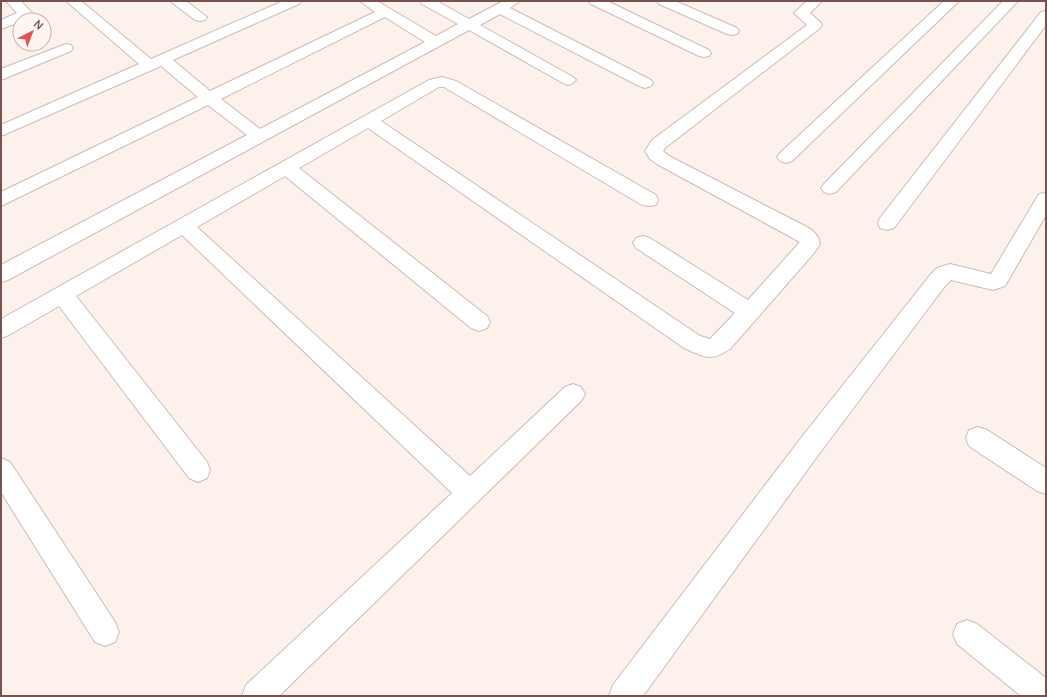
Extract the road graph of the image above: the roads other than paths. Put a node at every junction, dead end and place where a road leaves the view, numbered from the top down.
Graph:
1 (13, 1) edge
2 (73, 1) edge
3 (177, 1) edge
4 (294, 1) edge
5 (367, 1) edge
6 (427, 1) edge
7 (596, 1) edge
8 (664, 1) edge
9 (815, 1) edge
10 (952, 1) edge
11 (1010, 1) edge
12 (507, 4) edge
13 (385, 12) junction
14 (1046, 15) edge
15 (200, 17) dead end
16 (469, 24) junction
17 (1, 25) edge
18 (732, 31) dead end
19 (436, 42) junction
20 (66, 48) dead end
21 (704, 53) dead end
22 (156, 62) junction
23 (1, 74) edge
24 (568, 80) dead end
25 (645, 83) dead end
26 (209, 98) junction
27 (368, 120) junction
28 (1, 131) edge
29 (259, 136) junction
30 (786, 157) dead end
31 (286, 167) junction
32 (830, 188) dead end
33 (1046, 199) edge
34 (1, 200) edge
35 (649, 200) dead end
36 (887, 223) dead end
37 (183, 225) junction
38 (643, 242) dead end
39 (1, 274) edge
40 (62, 294) junction
41 (750, 312) junction
42 (479, 322) dead end
43 (1, 329) edge
44 (573, 394) dead end
45 (978, 438) dead end
46 (1, 470) edge
47 (198, 470) dead end
48 (1046, 482) edge
49 (470, 493) junction
50 (105, 632) dead end
51 (967, 634) dead end
52 (257, 696) edge
53 (624, 696) edge
54 (1045, 696) edge

1 - 17 street
2 - 22 street
3 - 15 street
4 - 22 street
5 - 13 street
6 - 16 street
7 - 21 street
8 - 18 street
9 - 41 street
10 - 30 street
11 - 32 street
12 - 16 street
12 - 25 street
13 - 19 street
13 - 26 street
14 - 36 street
16 - 19 street
16 - 24 street
19 - 29 street
20 - 23 street
22 - 26 street
22 - 28 street
26 - 29 street
26 - 34 street
27 - 31 street
27 - 35 street
27 - 41 street
29 - 39 street
31 - 37 street
31 - 42 street
33 - 53 street
37 - 40 street
37 - 49 street
38 - 41 street
40 - 43 street
40 - 47 street
44 - 49 street
45 - 48 street
46 - 50 street
49 - 52 street
51 - 54 street

